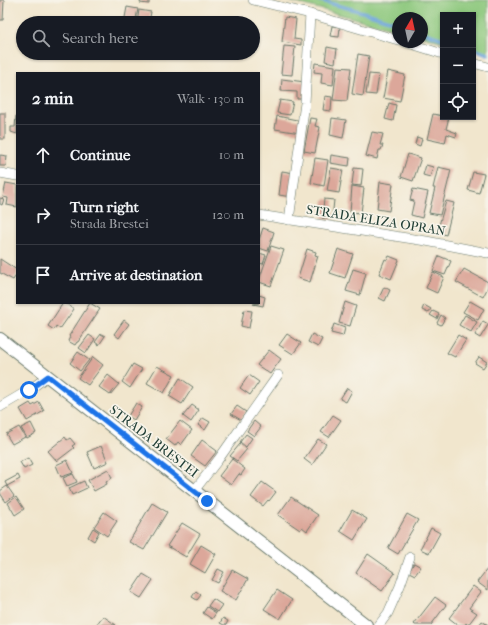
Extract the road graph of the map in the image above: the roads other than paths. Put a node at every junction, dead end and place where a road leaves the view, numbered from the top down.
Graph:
1 (253, 0) edge
2 (310, 14) junction
3 (392, 38) edge
4 (424, 48) edge
5 (440, 53) edge
6 (476, 64) edge
7 (488, 67) edge
8 (0, 173) edge
9 (16, 176) edge
10 (260, 215) edge
11 (289, 220) junction
12 (488, 253) edge
13 (0, 339) edge
14 (278, 375) dead end
15 (48, 376) junction
16 (0, 407) edge
17 (194, 491) junction
18 (410, 557) dead end
19 (366, 625) edge
20 (379, 625) edge

1 - 2 street
2 - 3 street
2 - 11 street
4 - 5 street
6 - 7 street
8 - 9 street
10 - 11 street, STRADA ELIZA OPRAN
11 - 12 street, STRADA ELIZA OPRAN
13 - 15 main road, STRADA BRESTEI
14 - 17 street
15 - 16 street
15 - 17 main road, STRADA BRESTEI
17 - 19 main road, STRADA BRESTEI
18 - 20 street

